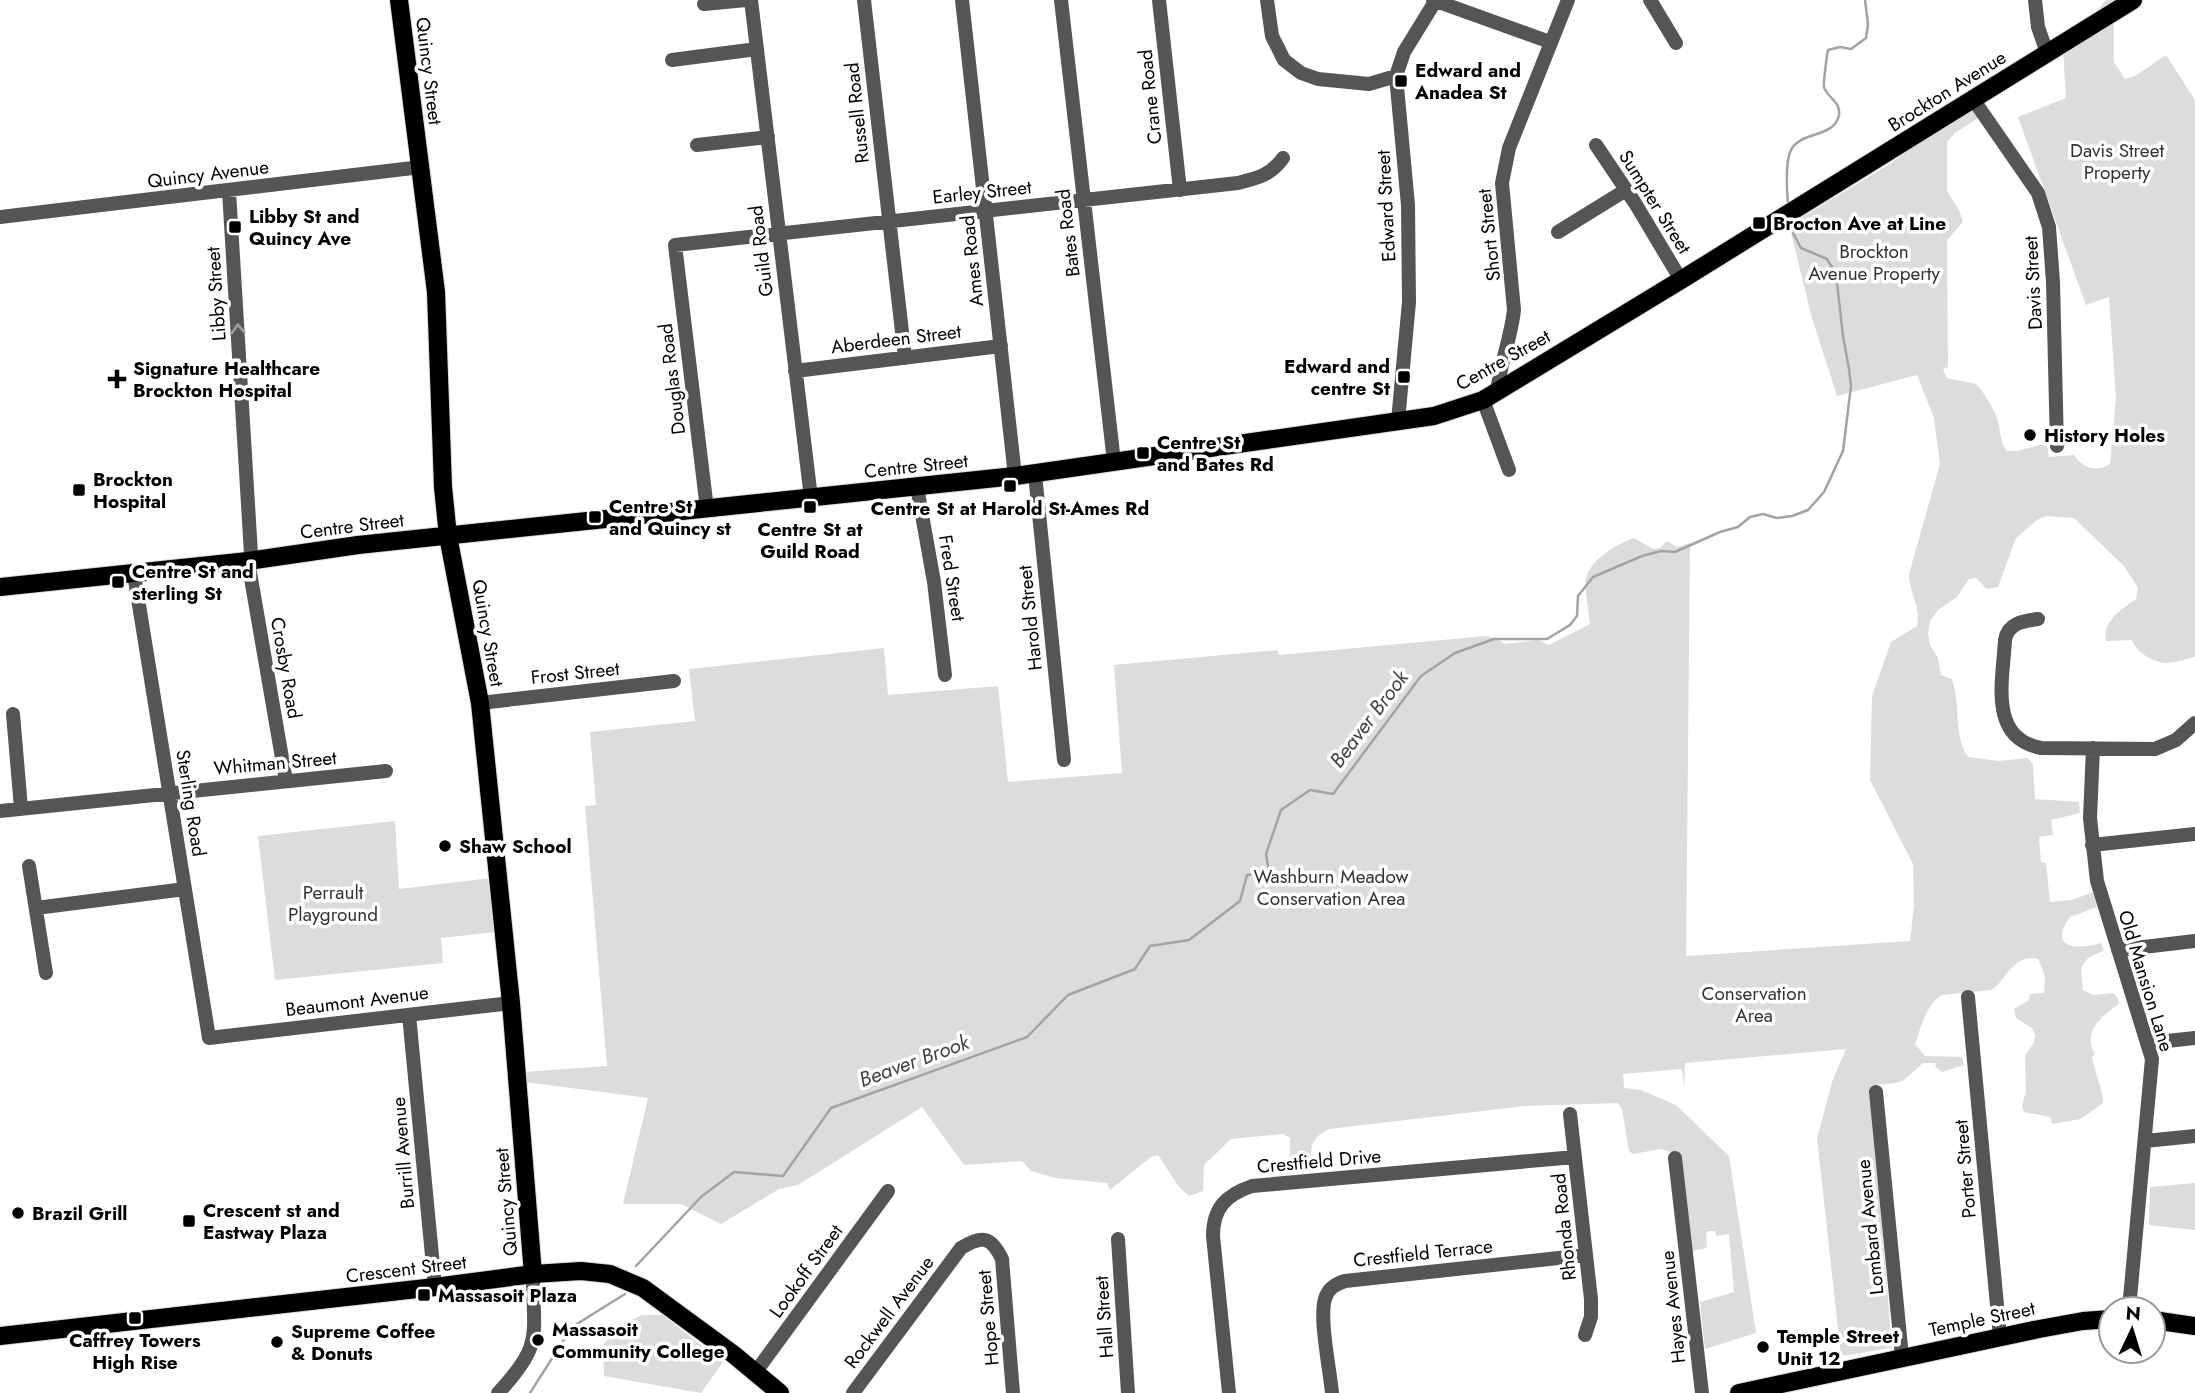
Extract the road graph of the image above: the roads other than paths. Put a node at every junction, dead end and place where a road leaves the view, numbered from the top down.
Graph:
1 (399, 0) edge
2 (749, 0) edge
3 (864, 0) edge
4 (962, 0) edge
5 (1061, 0) edge
6 (1159, 0) edge
7 (1267, 0) edge
8 (1435, 0) edge
9 (1568, 0) edge
10 (1650, 0) edge
11 (2035, 0) edge
12 (2133, 0) edge
13 (704, 4) dead end
14 (1550, 42) junction
15 (1676, 43) dead end
16 (757, 49) junction
17 (2047, 53) junction
18 (672, 60) dead end
19 (1396, 76) junction
20 (1973, 99) junction
21 (768, 137) junction
22 (697, 145) dead end
23 (1596, 145) dead end
24 (1283, 158) dead end
25 (421, 167) junction
26 (1180, 190) junction
27 (1626, 190) junction
28 (229, 191) junction
29 (1084, 201) junction
30 (986, 212) junction
31 (1787, 214) joint
32 (0, 216) edge
33 (888, 221) junction
34 (1558, 232) dead end
35 (778, 233) junction
36 (676, 245) joint
37 (1681, 280) junction
38 (1000, 346) junction
39 (905, 358) junction
40 (795, 371) junction
41 (1490, 396) junction
42 (1398, 421) junction
43 (2057, 446) dead end
44 (1114, 462) junction
45 (1509, 470) dead end
46 (1035, 474) junction
47 (1015, 476) junction
48 (917, 487) junction
49 (811, 498) junction
50 (707, 509) junction
51 (448, 536) junction
52 (248, 561) junction
53 (134, 573) junction
54 (0, 587) edge
55 (2038, 619) dead end
56 (945, 675) dead end
57 (674, 681) dead end
58 (480, 703) junction
59 (13, 714) dead end
60 (2195, 723) edge
61 (2093, 748) junction
62 (1064, 760) dead end
63 (386, 771) dead end
64 (286, 781) junction
65 (169, 792) junction
66 (21, 808) junction
67 (0, 811) edge
68 (2195, 834) edge
69 (2092, 845) junction
70 (29, 866) dead end
71 (185, 889) junction
72 (36, 908) junction
73 (2195, 941) edge
74 (2118, 950) junction
75 (47, 973) dead end
76 (1968, 997) dead end
77 (510, 1003) junction
78 (409, 1015) junction
79 (209, 1038) joint
80 (2195, 1038) edge
81 (2148, 1044) junction
82 (1876, 1092) dead end
83 (1570, 1114) dead end
84 (2195, 1136) edge
85 (2145, 1141) junction
86 (1575, 1157) junction
87 (1675, 1158) dead end
88 (888, 1191) dead end
89 (1118, 1239) dead end
90 (957, 1253) joint
91 (1586, 1255) junction
92 (533, 1274) junction
93 (435, 1287) junction
94 (2130, 1295) edge
95 (2097, 1320) edge
96 (2167, 1322) edge
97 (2195, 1326) edge
98 (1585, 1335) dead end
99 (0, 1336) edge
100 (2000, 1337) junction
101 (1902, 1357) junction
102 (755, 1373) junction
103 (498, 1393) edge
104 (780, 1393) edge
105 (853, 1393) edge
106 (1013, 1393) edge
107 (1128, 1393) edge
108 (1229, 1393) edge
109 (1332, 1393) edge
110 (1702, 1393) edge
111 (1739, 1393) edge

1 - 25 main road, Quincy Street
2 - 13 street
2 - 16 street, Guild Road
3 - 33 street, Russell Road
4 - 30 street, Ames Road
5 - 29 street, Bates Road
6 - 26 street, Crane Road
7 - 19 street
8 - 14 street
8 - 19 street, Edward Street
9 - 14 street, Short Street
10 - 15 street
11 - 17 street
12 - 17 main road, Brockton Avenue
14 - 41 street, Short Street
16 - 18 street
16 - 21 street, Guild Road
17 - 20 main road, Brockton Avenue
19 - 42 street, Edward Street
20 - 31 main road, Brockton Avenue
20 - 43 street, Davis Street
21 - 22 street
21 - 35 street, Guild Road
23 - 27 street, Sumpter Street
24 - 26 street, Earley Street
25 - 28 street, Quincy Avenue
25 - 51 main road, Quincy Street
26 - 29 street, Earley Street
27 - 34 street
27 - 37 street, Sumpter Street
28 - 32 street, Quincy Avenue
52 -> 28 street, Libby Street
29 - 30 street, Earley Street
29 - 44 street, Bates Road
30 - 33 street, Earley Street
30 - 38 street, Ames Road
31 - 37 main road, Centre Street
33 - 35 street, Earley Street
33 - 39 street, Russell Road
35 - 36 street, Earley Street
35 - 40 street, Guild Road
36 - 50 street, Douglas Road
37 - 41 main road, Centre Street
38 - 39 street, Aberdeen Street
38 - 47 street, Ames Road
39 - 40 street, Aberdeen Street
40 - 49 street, Guild Road
41 - 42 main road, Centre Street
41 - 45 street
42 - 44 main road, Centre Street
44 - 46 main road, Centre Street
46 - 47 main road, Centre Street
46 - 62 street, Harold Street
47 - 48 main road, Centre Street
48 - 49 main road, Centre Street
48 - 56 street, Fred Street
49 - 50 main road, Centre Street
50 - 51 main road, Centre Street
51 - 52 main road, Centre Street
51 - 58 main road, Quincy Street
52 - 53 main road, Centre Street
52 - 64 street, Crosby Road
53 - 54 main road, Centre Street
53 - 65 street, Sterling Road
55 - 61 street
57 - 58 street, Frost Street
58 - 77 main road, Quincy Street
59 - 66 street
60 - 61 street
61 - 69 street, Old Mansion Lane
63 - 64 street, Whitman Street
64 - 65 street, Whitman Street
65 - 66 street, Whitman Street
65 - 71 street, Sterling Road
66 - 67 street, Whitman Street
68 - 69 street
69 - 74 street, Old Mansion Lane
70 - 72 street
71 - 72 street
71 - 79 street, Sterling Road
72 - 75 street
73 - 74 street
74 - 81 street, Old Mansion Lane
76 - 100 street, Porter Street
77 - 78 street, Beaumont Avenue
77 - 92 main road, Quincy Street
78 - 79 street, Beaumont Avenue
78 - 93 street, Burrill Avenue
80 - 81 street
81 - 85 street, Old Mansion Lane
82 - 101 street, Lombard Avenue
83 - 86 street, Rhonda Road
84 - 85 street
85 - 94 street, Old Mansion Lane
86 - 91 street, Rhonda Road
86 - 108 street, Crestfield Drive
87 - 110 street, Hayes Avenue
88 - 102 street, Lookoff Street
89 - 107 street, Hall Street
90 - 105 street, Rockwell Avenue
90 - 106 street, Hope Street
91 - 98 street, Rhonda Road
91 - 109 street, Crestfield Terrace
92 - 93 main road, Crescent Street
92 - 102 main road, Crescent Street
92 - 103 street
93 - 99 main road, Crescent Street
95 - 100 main road, Temple Street
96 - 97 main road
100 - 101 main road, Temple Street
101 - 111 main road, Temple Street
102 - 104 main road, Crescent Street

